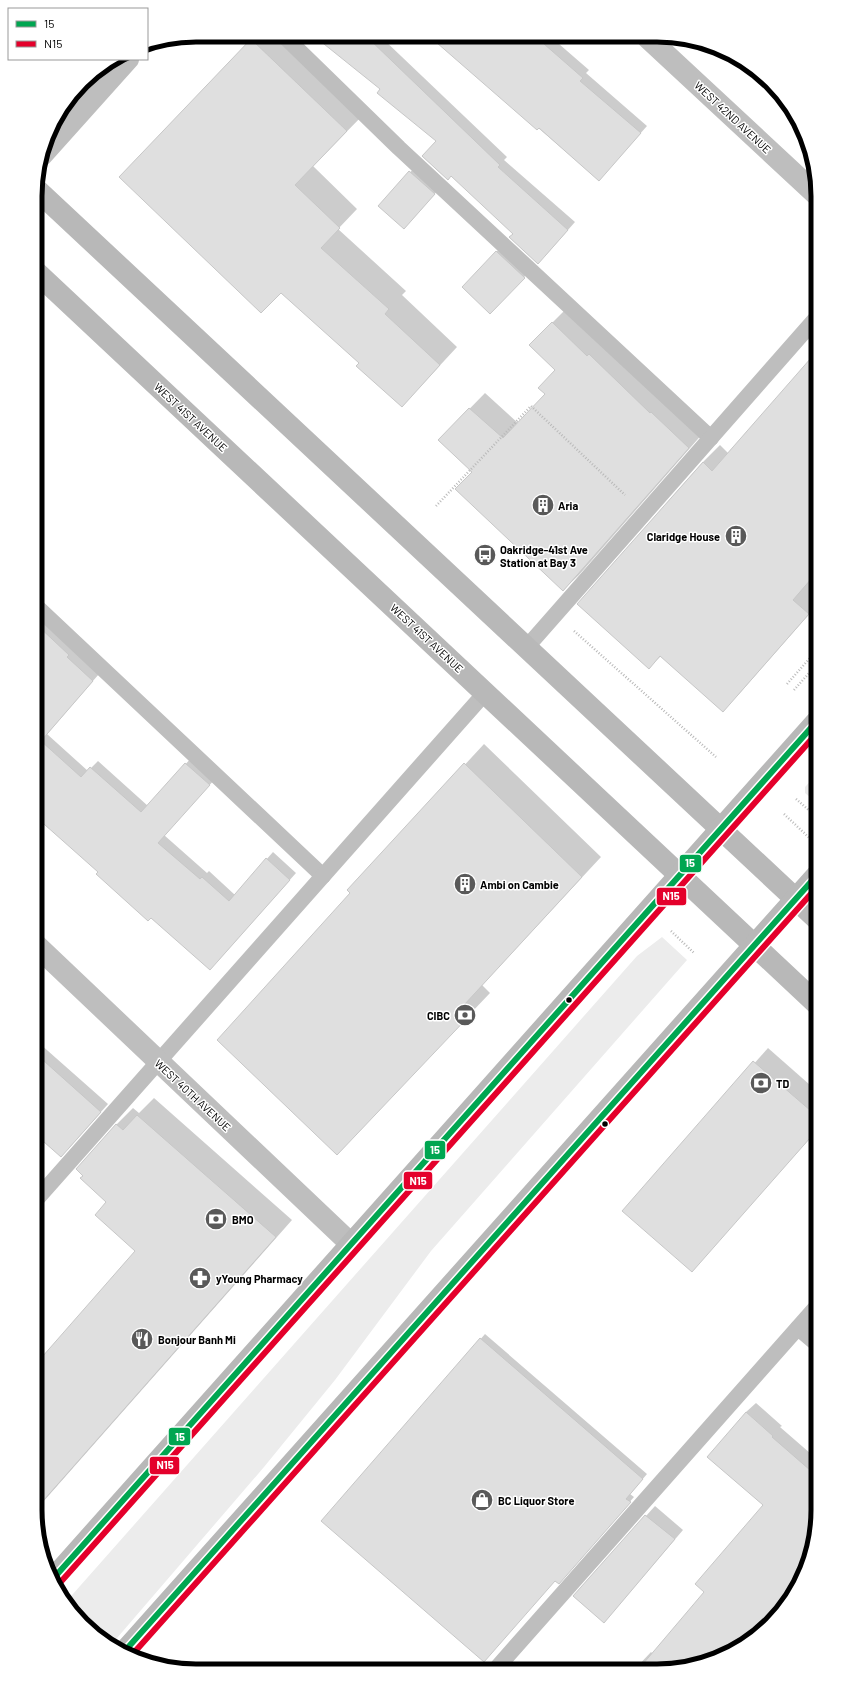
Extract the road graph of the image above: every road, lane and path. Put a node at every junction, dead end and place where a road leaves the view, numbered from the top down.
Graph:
1 (290, 42) edge
2 (652, 42) edge
3 (127, 60) edge
4 (50, 146) edge
5 (811, 189) edge
6 (42, 195) edge
7 (42, 278) edge
8 (811, 324) edge
9 (711, 438) junction
10 (436, 506) dead end
11 (644, 513) junction
12 (42, 612) edge
13 (573, 629) dead end
14 (526, 648) junction
15 (811, 657) edge
16 (811, 671) edge
17 (787, 684) dead end
18 (794, 690) dead end
19 (485, 693) junction
20 (811, 728) edge
21 (716, 757) dead end
22 (796, 799) dead end
23 (811, 812) edge
24 (784, 814) dead end
25 (721, 829) junction
26 (811, 838) edge
27 (680, 875) junction
28 (323, 876) junction
29 (811, 882) edge
30 (796, 899) junction
31 (811, 913) edge
32 (671, 931) dead end
33 (754, 944) junction
34 (42, 951) edge
35 (694, 953) dead end
36 (811, 998) edge
37 (158, 1062) junction
38 (42, 1193) edge
39 (351, 1244) junction
40 (811, 1313) edge
41 (798, 1328) junction
42 (811, 1339) edge
43 (57, 1575) edge
44 (128, 1648) edge
45 (499, 1664) edge

1 - 9 lane
2 - 5 street, WEST 42ND AVENUE
3 - 4 street
6 - 14 main road
7 - 19 main road, WEST 41ST AVENUE
8 - 9 lane
9 - 11 lane
10 - 11 path
11 - 14 lane
12 - 28 lane
13 - 21 path
14 - 25 main road
15 - 17 path
16 - 18 path
19 - 27 main road, WEST 41ST AVENUE
19 - 28 lane
20 - 25 main road
22 - 23 path
24 - 26 path
25 - 27 main road
25 - 30 main road
27 - 33 main road, WEST 41ST AVENUE
27 - 39 main road
28 - 37 lane
29 - 30 main road
30 - 31 main road
30 - 33 main road
32 - 35 path
33 - 36 main road, WEST 41ST AVENUE
33 - 44 main road
34 - 37 street, WEST 40TH AVENUE
37 - 38 lane
37 - 39 street, WEST 40TH AVENUE
39 - 43 main road
40 - 41 lane
41 - 42 lane
41 - 45 lane

